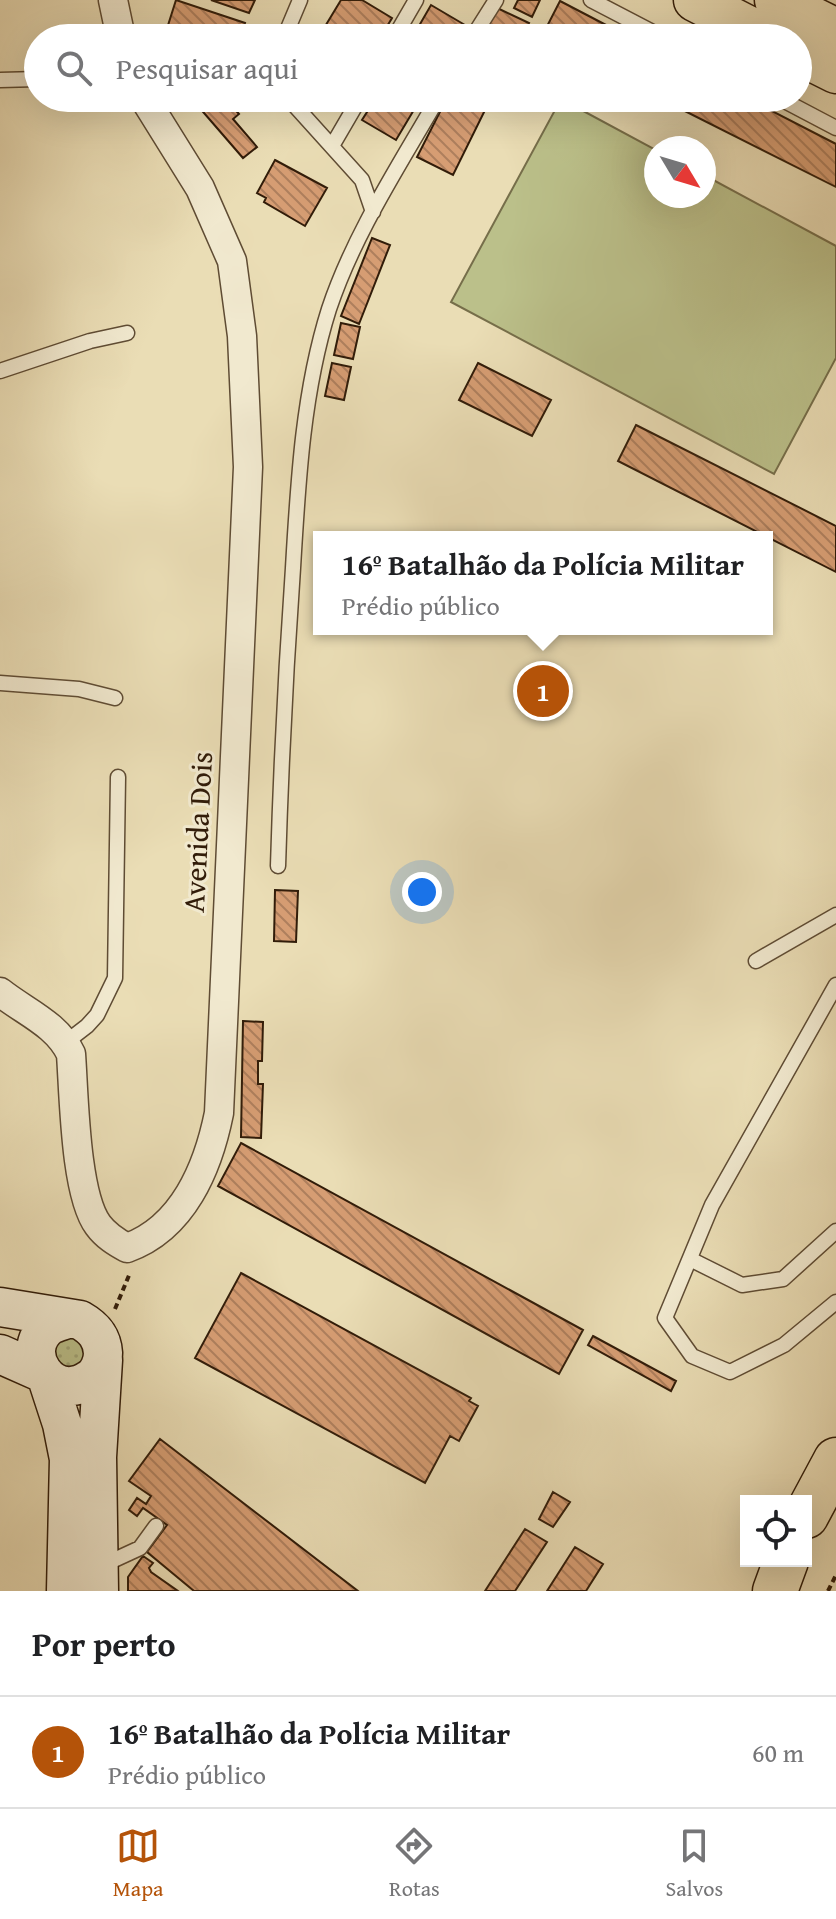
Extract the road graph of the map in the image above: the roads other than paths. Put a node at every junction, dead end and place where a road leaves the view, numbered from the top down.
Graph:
1 (113, 0) edge
2 (300, 0) edge
3 (416, 0) edge
4 (591, 0) edge
5 (695, 0) edge
6 (492, 1) edge
7 (777, 10) edge
8 (118, 24) edge
9 (290, 24) edge
10 (402, 24) edge
11 (480, 24) edge
12 (637, 24) edge
13 (836, 30) edge
14 (812, 60) edge
15 (836, 72) edge
16 (24, 79) edge
17 (0, 80) edge
18 (153, 112) edge
19 (301, 112) edge
20 (352, 112) edge
21 (430, 112) edge
22 (806, 112) edge
23 (836, 128) edge
24 (332, 146) junction
25 (373, 212) junction
26 (127, 333) dead end
27 (0, 371) edge
28 (0, 683) edge
29 (115, 698) dead end
30 (118, 777) dead end
31 (278, 866) dead end
32 (836, 915) edge
33 (756, 961) dead end
34 (836, 985) edge
35 (0, 992) edge
36 (831, 1005) edge
37 (65, 1043) junction
38 (836, 1231) edge
39 (690, 1259) junction
40 (836, 1302) edge
41 (0, 1307) edge
42 (67, 1319) junction
43 (103, 1350) junction
44 (0, 1354) edge
45 (45, 1376) junction
46 (836, 1460) edge
47 (812, 1505) edge
48 (156, 1526) dead end
49 (784, 1567) edge
50 (100, 1579) edge
51 (66, 1591) edge
52 (775, 1591) edge

1 - 8 street
2 - 9 lane
3 - 10 lane
4 - 12 lane
5 - 7 main road
6 - 11 lane
7 - 13 main road
14 - 15 main road
16 - 17 lane
18 - 37 street, Avenida Dois
19 - 24 lane
20 - 24 lane
21 - 25 lane
22 - 23 lane
24 - 25 lane
25 - 31 lane
26 - 27 lane
28 - 29 lane
30 - 37 lane
32 - 33 lane
34 - 36 lane
35 - 37 street
36 - 39 lane
38 - 39 lane
39 - 40 lane
41 - 42 street
42 - 43 street
42 - 45 street
43 - 45 street
43 - 50 street
44 - 45 street
45 - 51 street
46 - 47 highway
48 - 50 lane
49 - 52 highway

